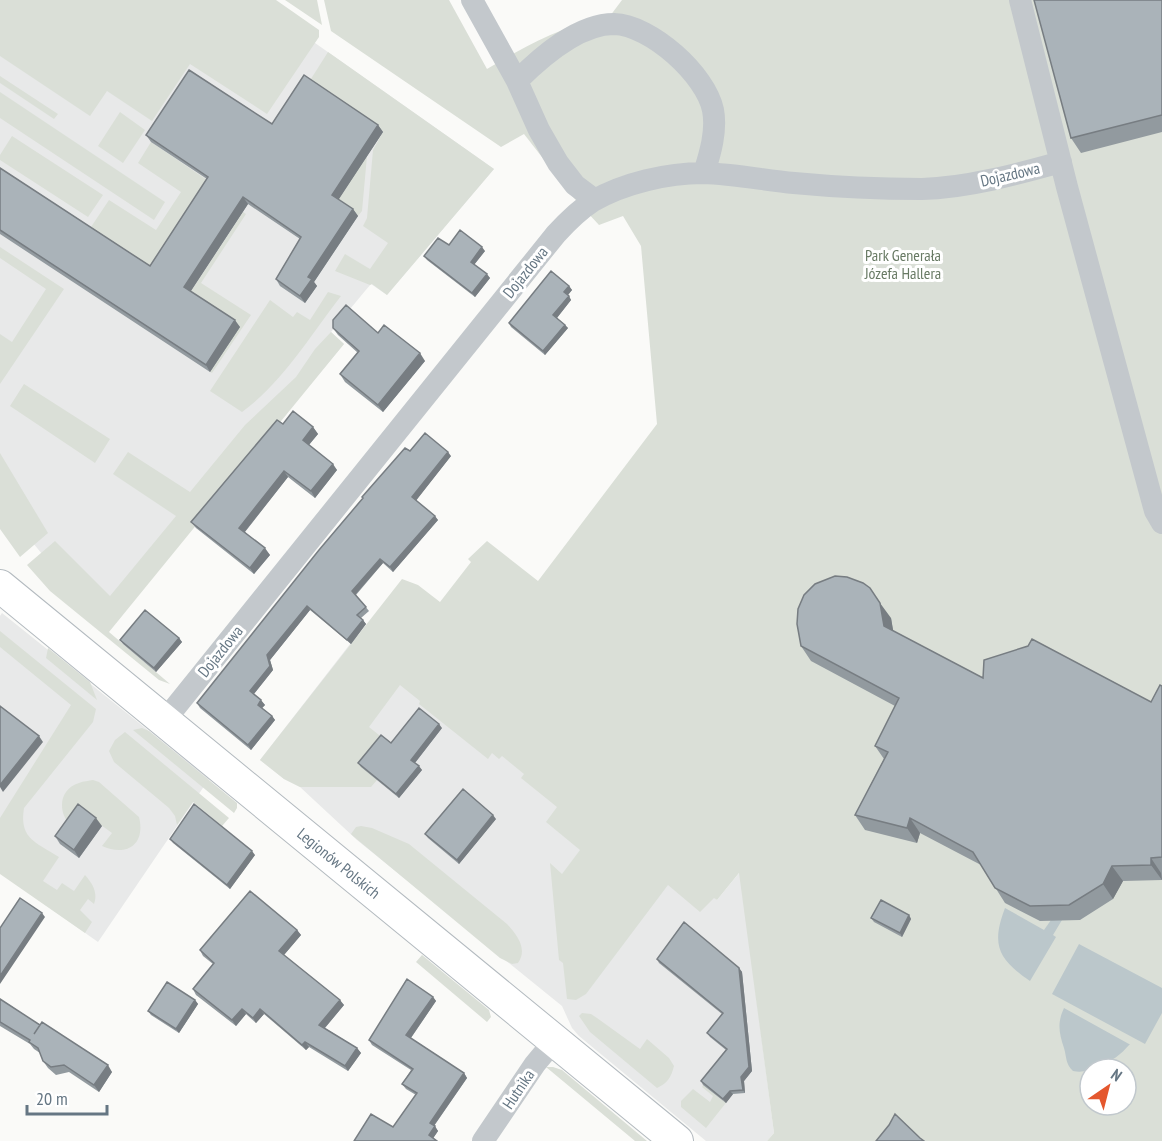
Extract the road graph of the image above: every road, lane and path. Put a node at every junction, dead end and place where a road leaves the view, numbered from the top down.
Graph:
1 (472, 0) edge
2 (1020, 0) edge
3 (517, 81) junction
4 (1061, 162) junction
5 (712, 174) junction
6 (595, 200) junction
7 (1162, 523) edge
8 (0, 586) edge
9 (165, 720) junction
10 (555, 1040) junction
11 (483, 1141) edge
12 (677, 1141) edge

1 - 3 street
2 - 4 street
3 - 5 street
3 - 6 street
4 - 5 street, Dojazdowa
4 - 7 street
5 - 6 street, Dojazdowa
6 - 9 street, Dojazdowa
8 - 9 street, Legionów Polskich
9 - 10 street, Legionów Polskich
10 - 11 street, Hutnika
10 - 12 street, Legionów Polskich

